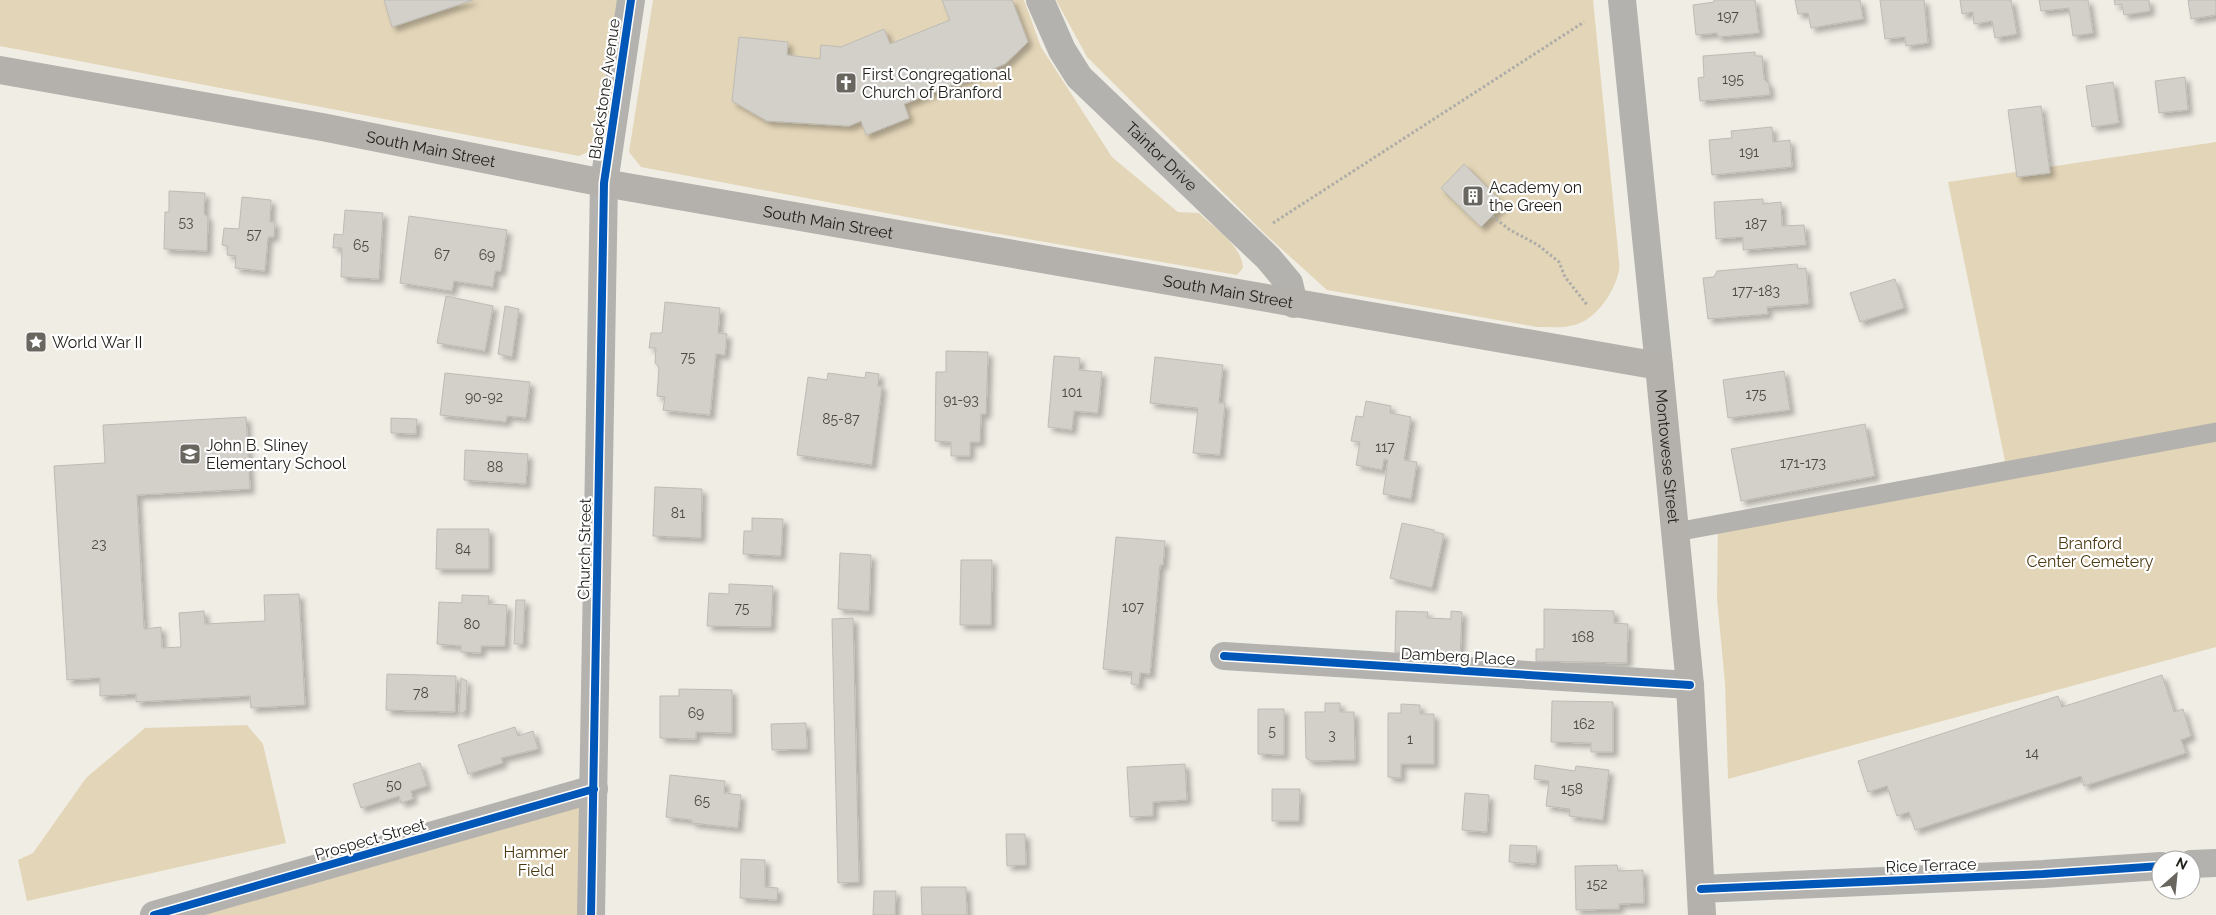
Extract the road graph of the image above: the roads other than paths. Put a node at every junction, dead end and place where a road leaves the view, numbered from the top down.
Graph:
1 (631, 0) edge
2 (1040, 0) edge
3 (1622, 0) edge
4 (0, 70) edge
5 (604, 183) junction
6 (1294, 304) junction
7 (1660, 366) junction
8 (2216, 432) edge
9 (1676, 532) junction
10 (1224, 656) dead end
11 (1690, 684) junction
12 (594, 788) junction
13 (2216, 863) edge
14 (2201, 864) edge
15 (2151, 867) edge
16 (1701, 902) edge
17 (154, 915) edge
18 (591, 915) edge

1 - 5 street, Blackstone Avenue
2 - 6 street, Taintor Drive
3 - 7 street, Montowese Street
4 - 5 main road, South Main Street
5 - 6 main road, South Main Street
5 - 12 street, Church Street
6 - 7 main road, South Main Street
7 - 9 main road, Montowese Street
8 - 9 lane
9 - 11 main road, Montowese Street
10 - 11 street, Damberg Place
11 - 16 main road, Montowese Street
12 - 17 street, Prospect Street
12 - 18 street, Church Street
13 - 14 street
15 - 16 street, Rice Terrace

